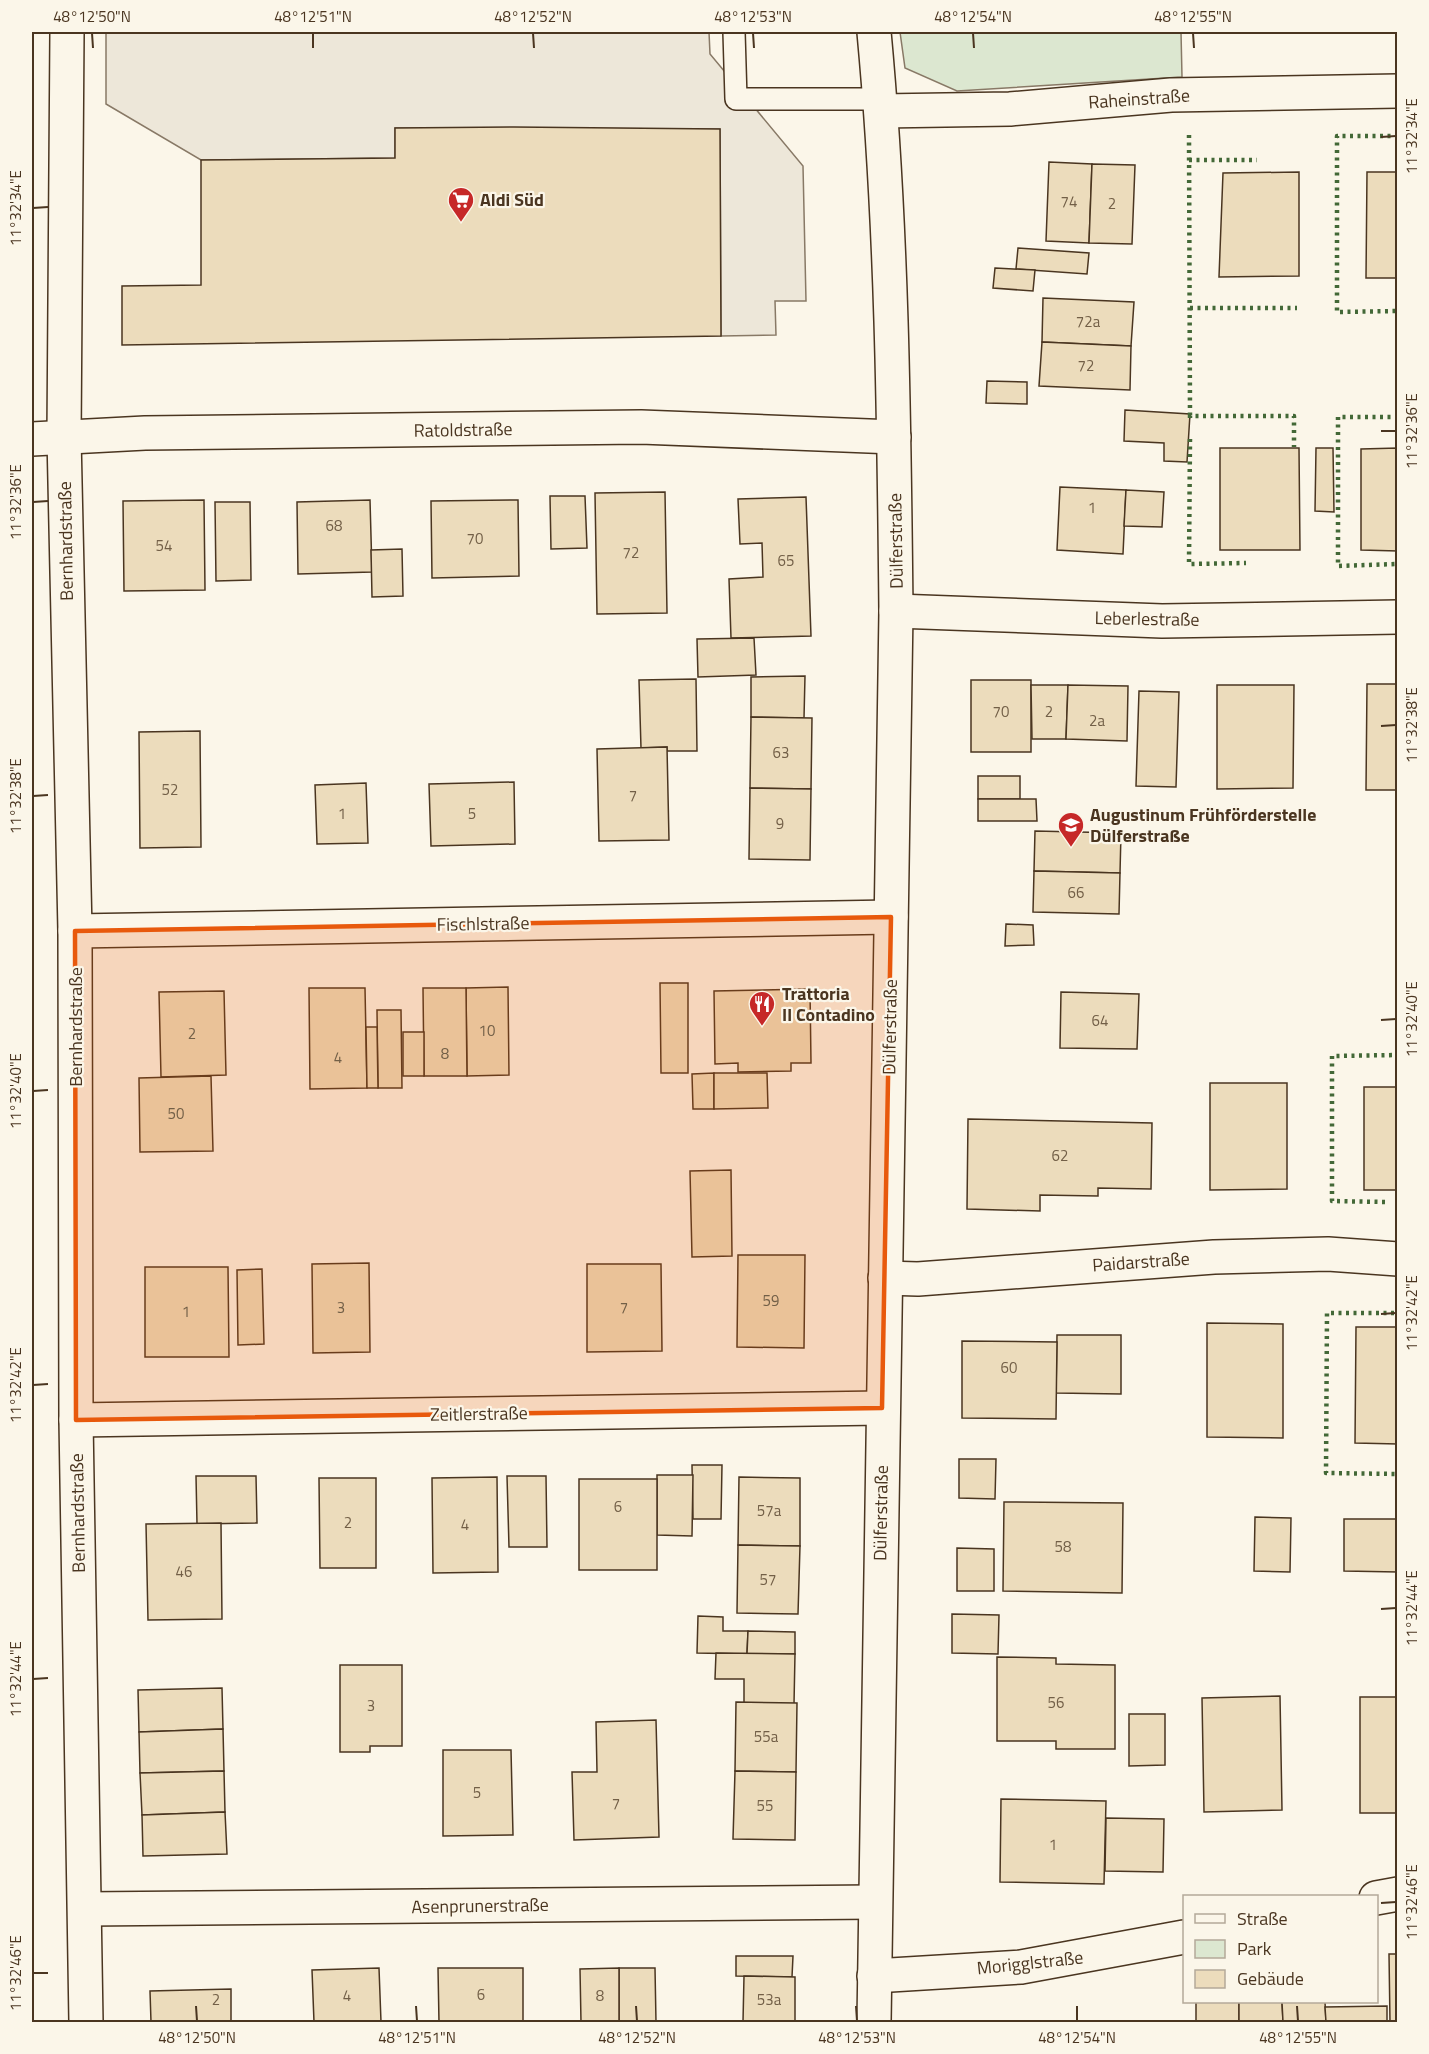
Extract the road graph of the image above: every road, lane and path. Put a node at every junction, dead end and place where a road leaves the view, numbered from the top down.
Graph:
1 (67, 32) edge
2 (734, 32) edge
3 (874, 32) edge
4 (1398, 91) edge
5 (881, 105) junction
6 (64, 437) junction
7 (894, 437) junction
8 (32, 439) edge
9 (896, 611) junction
10 (1398, 617) edge
11 (891, 917) junction
12 (75, 931) junction
13 (1398, 1259) edge
14 (885, 1278) junction
15 (882, 1408) junction
16 (76, 1420) junction
17 (1398, 1894) edge
18 (1378, 1898) edge
19 (874, 1902) junction
20 (85, 1909) junction
21 (1183, 1937) edge
22 (874, 1976) junction
23 (86, 2022) edge
24 (874, 2022) edge

1 - 6 street, Bernhardstraße
2 - 5 lane
3 - 5 street, Dülferstraße
4 - 5 street, Raheinstraße
5 - 7 street, Dülferstraße
6 - 7 street, Ratoldstraße
6 - 8 street, Ratoldstraße
6 - 12 street, Bernhardstraße
7 - 9 street, Dülferstraße
9 - 10 street, Leberlestraße
9 - 11 street, Dülferstraße
11 - 12 street, Fischlstraße
11 - 14 street, Dülferstraße
12 - 16 street, Bernhardstraße
13 - 14 street, Paidarstraße
14 - 15 street, Dülferstraße
15 - 16 street, Zeitlerstraße
15 - 19 street, Dülferstraße
16 - 20 street, Bernhardstraße
17 - 18 street
19 - 20 street, Asenprunerstraße
19 - 22 street, Dülferstraße
20 - 23 street, Bernhardstraße
21 - 22 street, Morigglstraße
22 - 24 street, Dülferstraße

